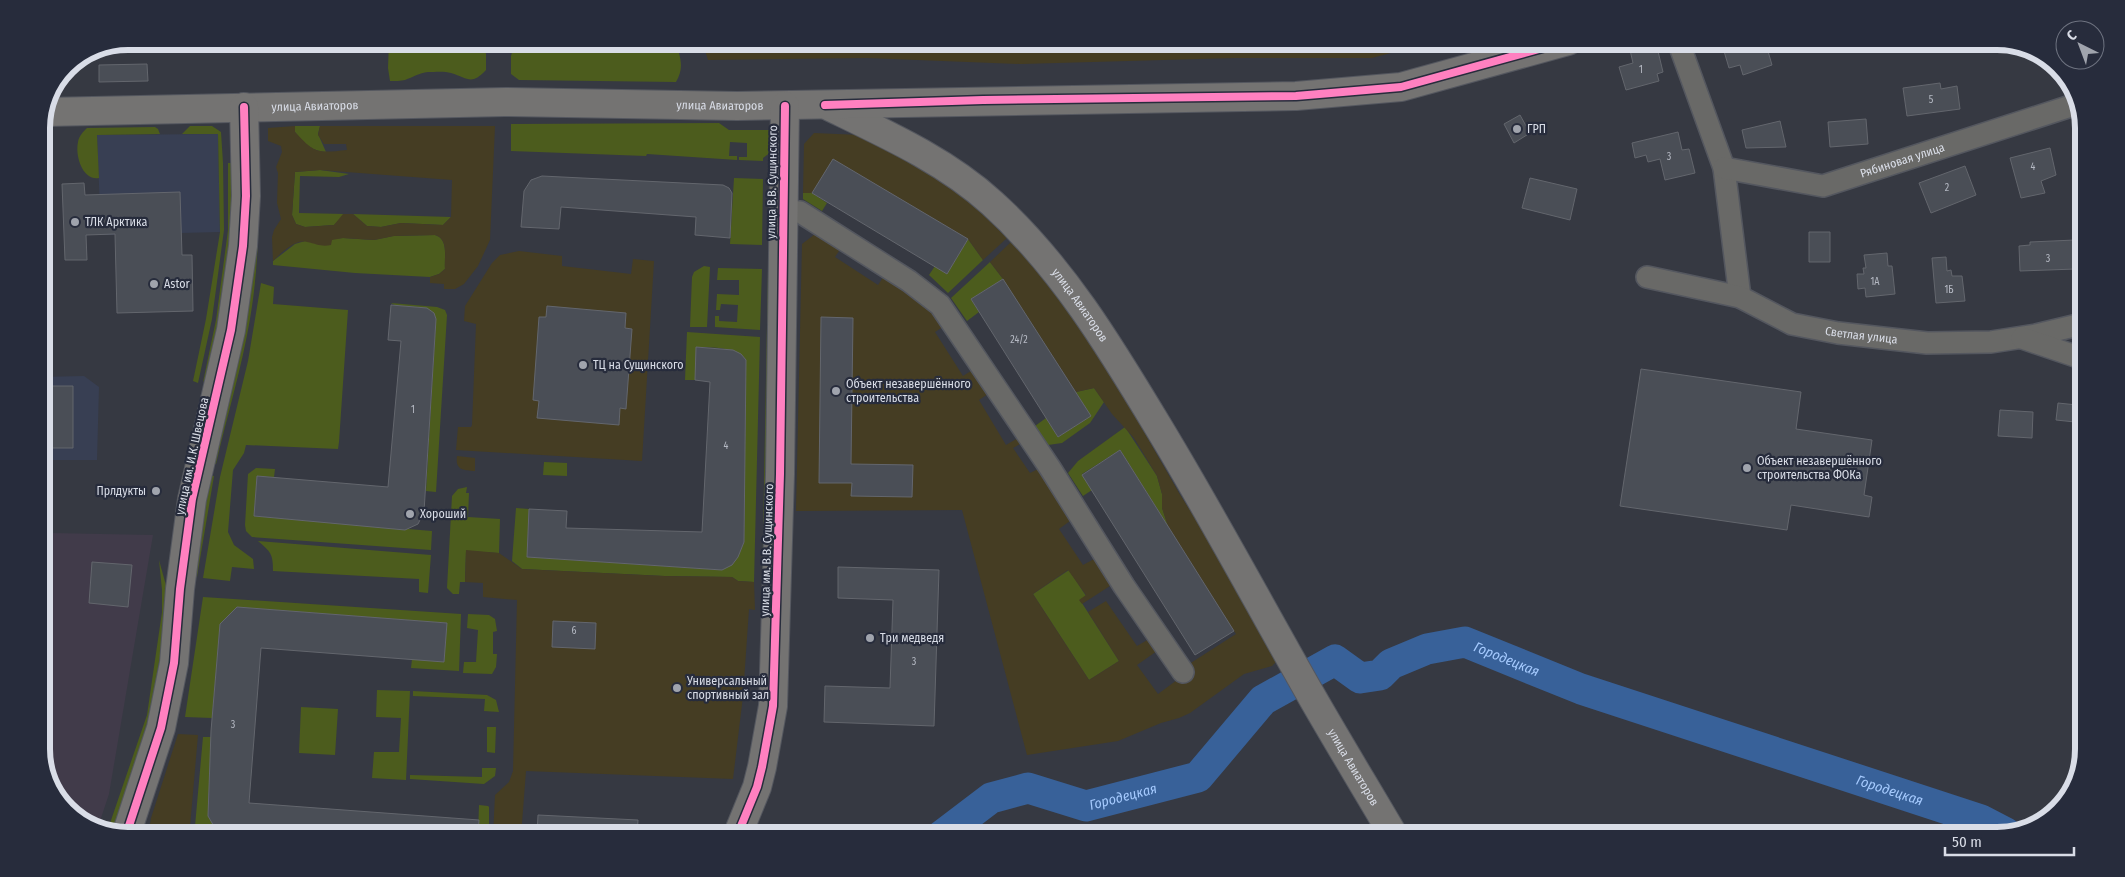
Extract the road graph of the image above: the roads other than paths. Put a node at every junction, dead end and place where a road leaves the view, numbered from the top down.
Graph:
1 (1535, 50) edge
2 (1681, 50) edge
3 (825, 105) junction
4 (785, 106) junction
5 (2071, 106) edge
6 (244, 107) junction
7 (51, 112) edge
8 (1724, 168) junction
9 (783, 211) junction
10 (782, 258) joint
11 (1647, 277) dead end
12 (1740, 297) junction
13 (2075, 325) edge
14 (2020, 337) junction
15 (2075, 356) edge
16 (1183, 672) dead end
17 (129, 827) edge
18 (741, 827) edge
19 (1389, 827) edge

1 - 3 street
2 - 8 street
3 - 4 street, улица Авиаторов
3 - 19 street, улица Авиаторов
4 - 6 street, улица Авиаторов
4 - 9 street, улица В.В. Сущинского
5 - 8 street, Рябиновая улица
6 - 7 street, улица Авиаторов
6 - 17 street, улица им. И.К. Швецова
8 - 12 street
9 - 10 street, улица В.В. Сущинского
9 - 16 street
10 - 18 street, улица им. В.В. Сущинского
11 - 12 street, Светлая улица
12 - 14 street, Светлая улица
13 - 14 street, Светлая улица
14 - 15 street

